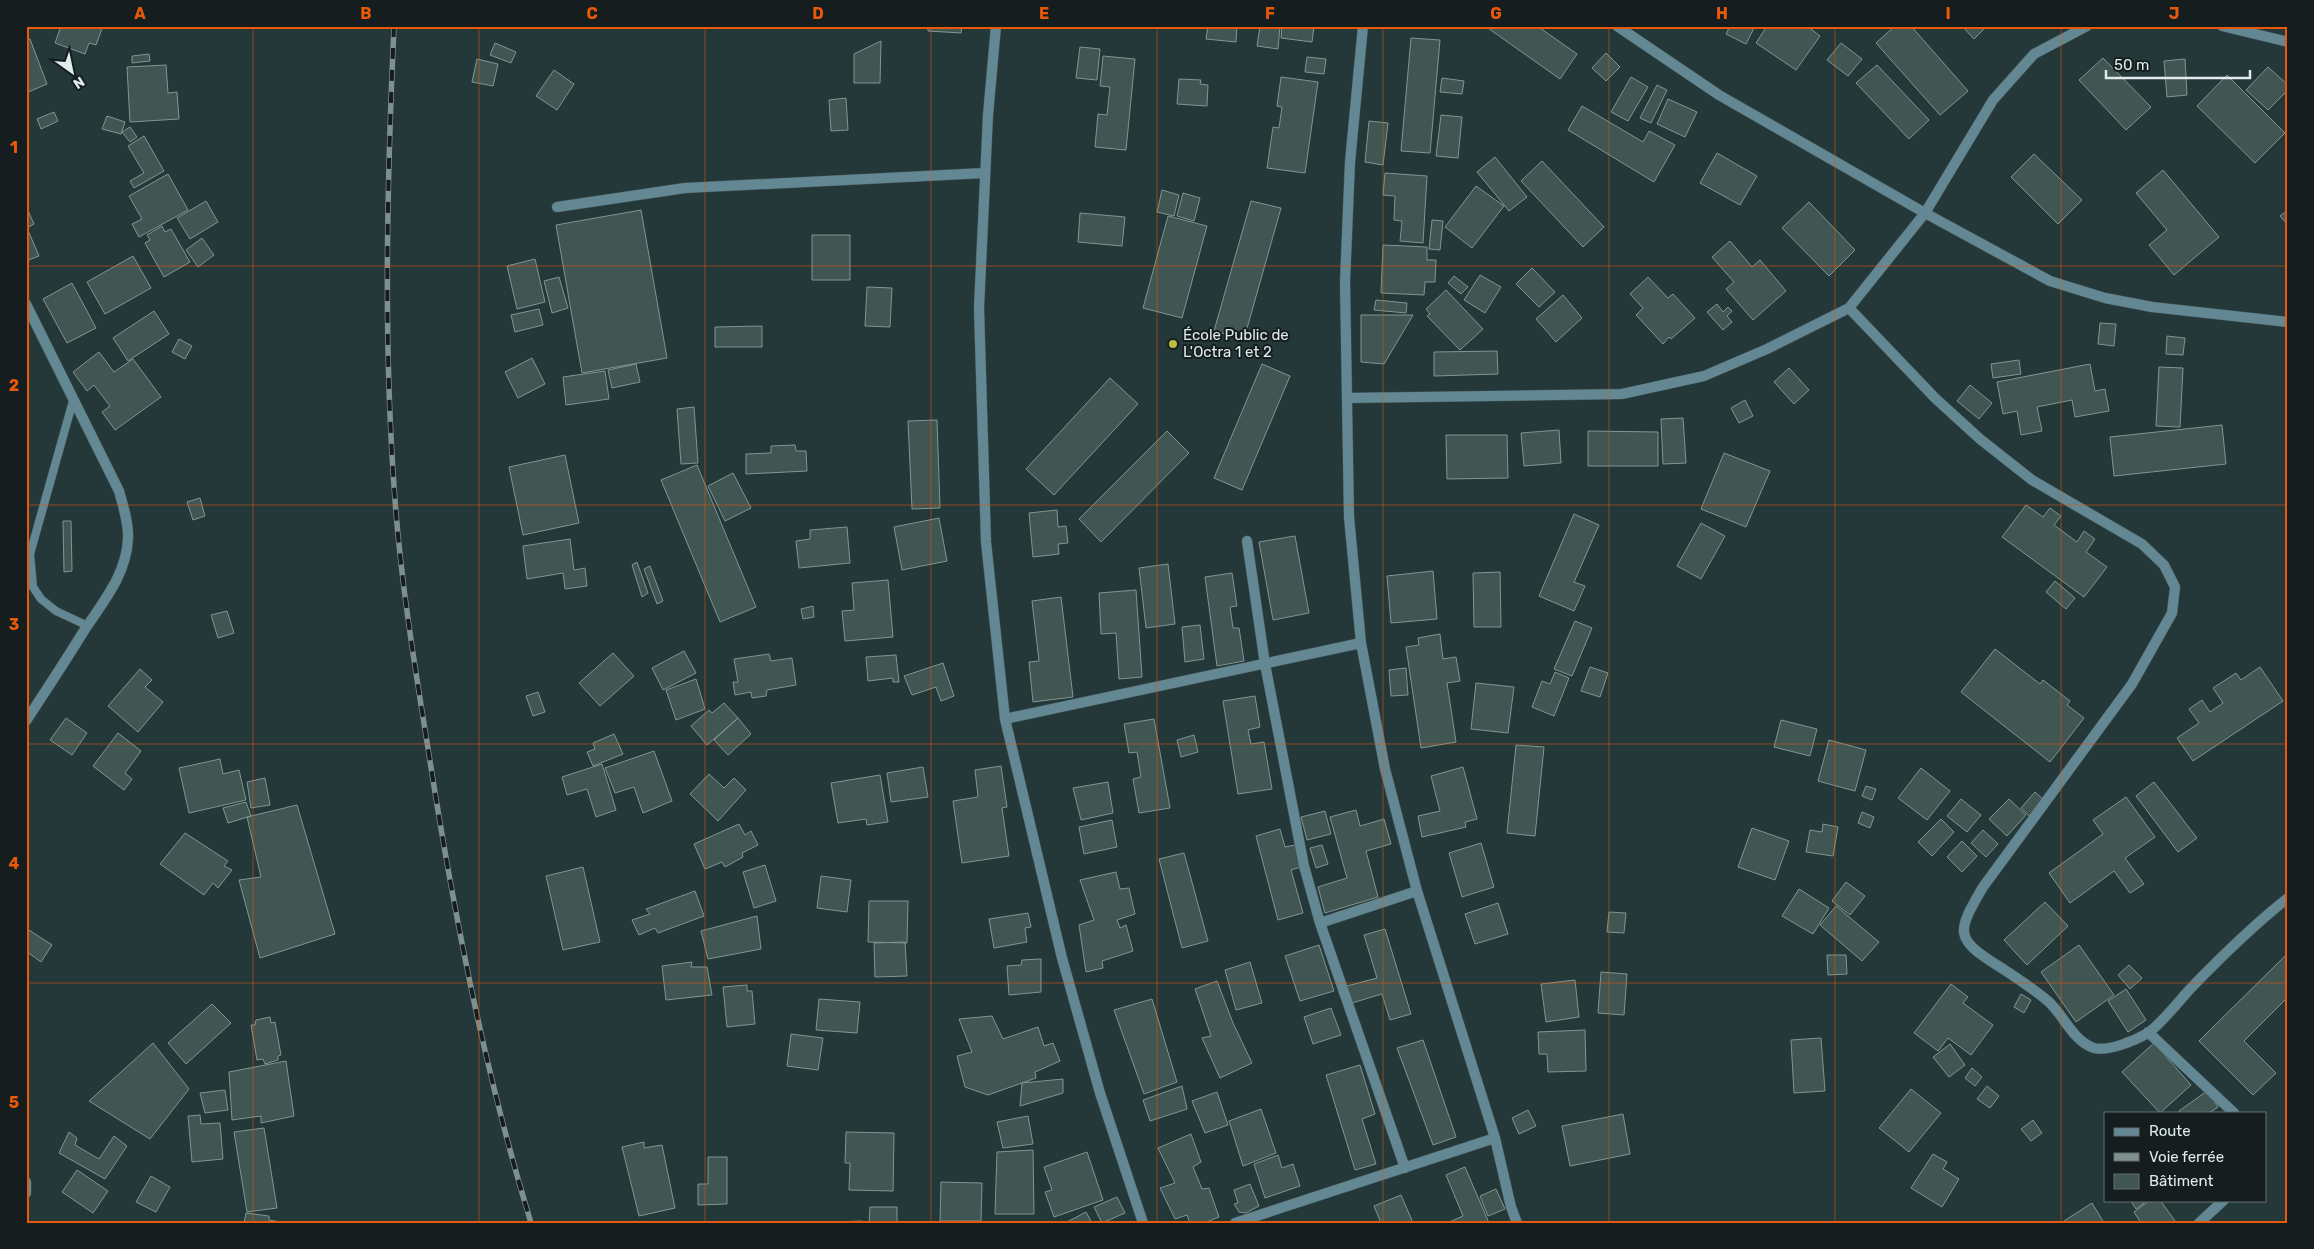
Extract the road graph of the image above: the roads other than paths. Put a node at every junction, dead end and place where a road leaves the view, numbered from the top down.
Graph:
1 (996, 26) edge
2 (1363, 26) edge
3 (1617, 26) edge
4 (2087, 26) edge
5 (2222, 26) edge
6 (2288, 42) edge
7 (985, 173) junction
8 (557, 207) dead end
9 (1925, 213) junction
10 (26, 304) edge
11 (1848, 308) junction
12 (2288, 322) edge
13 (1346, 398) junction
14 (73, 401) junction
15 (1247, 541) dead end
16 (88, 626) junction
17 (1361, 643) junction
18 (1265, 664) junction
19 (1005, 719) junction
20 (26, 721) edge
21 (1417, 890) junction
22 (2288, 898) edge
23 (1320, 923) junction
24 (2148, 1032) junction
25 (2233, 1112) edge
26 (1495, 1138) junction
27 (1405, 1168) junction
28 (26, 1182) edge
29 (26, 1193) edge
30 (2222, 1202) edge
31 (1143, 1223) edge
32 (1235, 1223) edge
33 (1517, 1223) edge
34 (2199, 1223) edge

1 - 7 street
2 - 13 street
3 - 9 street
4 - 9 street
5 - 6 street
7 - 8 street
7 - 19 street
9 - 11 street
9 - 12 street
10 - 14 street
11 - 13 street
11 - 24 street
13 - 17 street
14 - 16 street
14 - 16 lane
15 - 18 street
16 - 20 street
17 - 18 street
17 - 21 street
18 - 19 street
18 - 23 street
19 - 31 street
21 - 23 street
21 - 26 street
22 - 24 street
23 - 27 street
24 - 25 street
26 - 27 street
26 - 33 street
27 - 32 street
28 - 29 street
30 - 34 street

